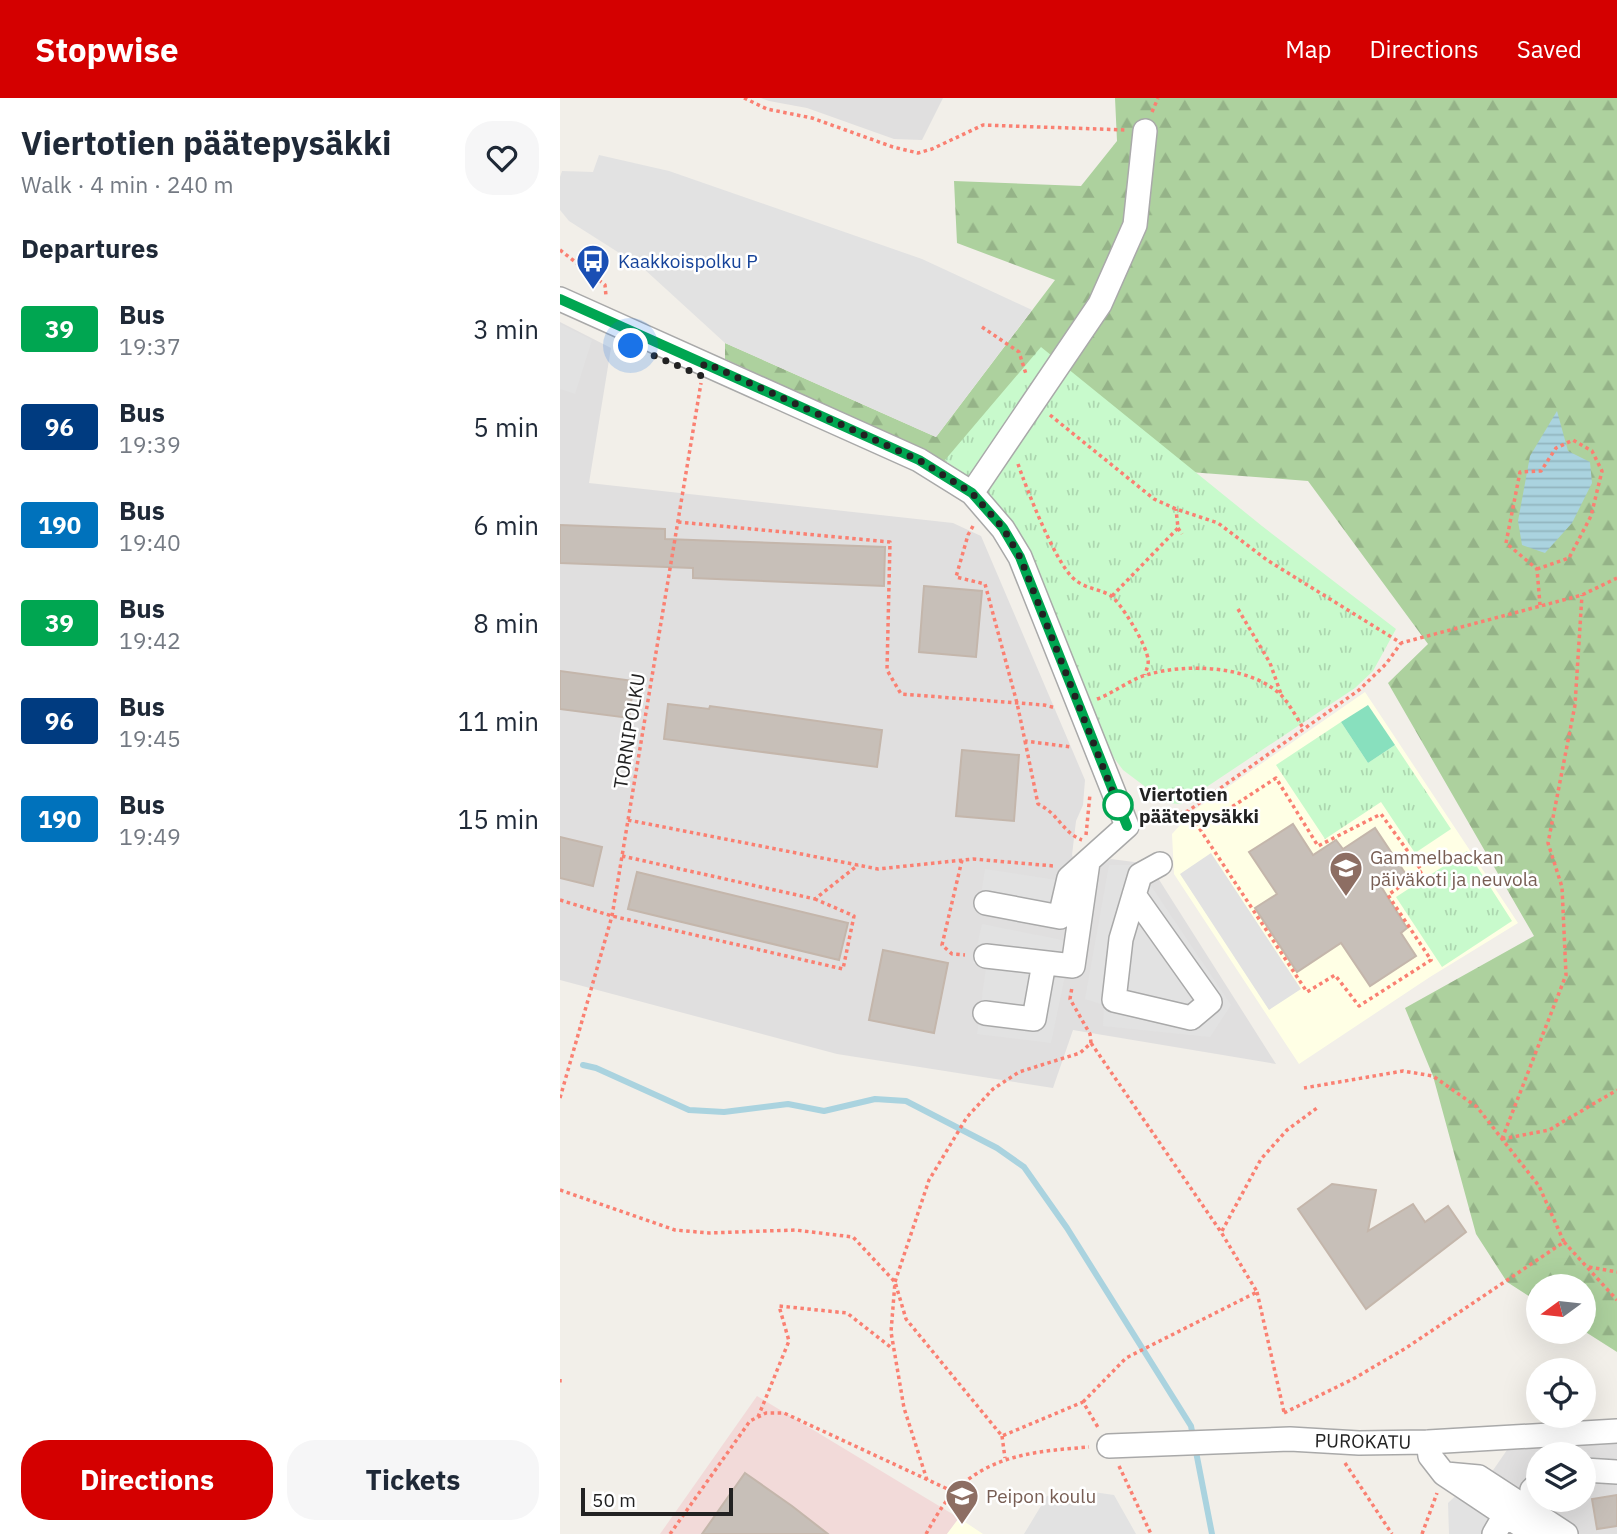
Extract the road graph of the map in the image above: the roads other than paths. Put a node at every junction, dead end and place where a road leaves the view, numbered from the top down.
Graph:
1 (1145, 131) road end
2 (560, 299) edge
3 (972, 493) junction
4 (1086, 851) junction
5 (1160, 864) dead end
6 (1134, 895) junction
7 (986, 903) dead end
8 (986, 956) road end
9 (1044, 962) junction
10 (985, 1013) dead end
11 (1617, 1431) edge
12 (1428, 1442) junction
13 (1569, 1442) edge
14 (1526, 1444) edge
15 (1109, 1446) road end
16 (1596, 1471) edge
17 (1617, 1472) edge
18 (1444, 1474) junction
19 (1499, 1524) edge
20 (1534, 1534) edge
21 (1566, 1534) edge

1 - 3 street
2 - 3 street
3 - 4 street
4 - 7 street
4 - 9 street
5 - 6 street
6 - 6 street
8 - 9 street
9 - 10 street
11 - 13 street, PUROKATU
12 - 14 street, PUROKATU
12 - 15 street, PUROKATU
12 - 18 street
16 - 17 street
18 - 19 street
18 - 21 street
19 - 20 street

